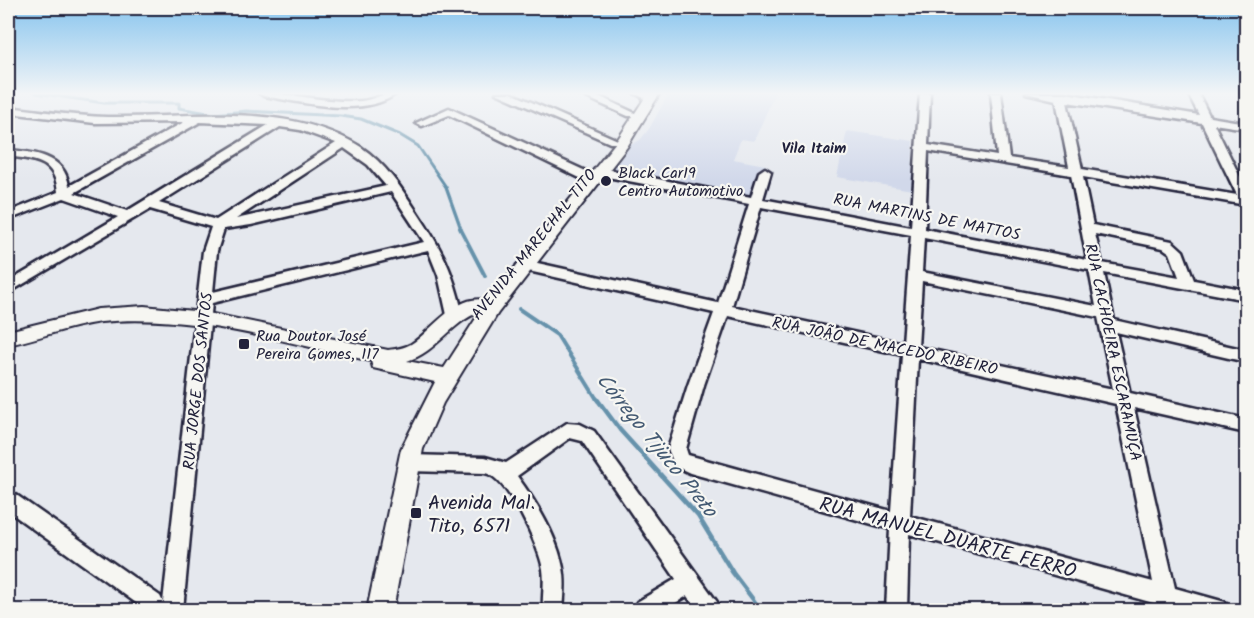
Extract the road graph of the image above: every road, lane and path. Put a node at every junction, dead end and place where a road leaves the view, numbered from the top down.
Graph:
1 (194, 122) edge
2 (243, 122) edge
3 (474, 122) edge
4 (569, 122) edge
5 (627, 122) edge
6 (633, 122) edge
7 (923, 122) edge
8 (999, 122) edge
9 (1067, 122) edge
10 (1207, 122) edge
11 (1229, 122) edge
12 (276, 124) junction
13 (1246, 126) edge
14 (614, 141) junction
15 (344, 143) junction
16 (922, 147) junction
17 (8, 153) edge
18 (1003, 161) junction
19 (1230, 167) junction
20 (1246, 170) edge
21 (765, 172) dead end
22 (1077, 173) junction
23 (593, 174) junction
24 (394, 188) junction
25 (64, 194) junction
26 (1246, 200) edge
27 (756, 202) junction
28 (149, 204) junction
29 (8, 206) edge
30 (25, 209) junction
31 (8, 216) edge
32 (128, 216) junction
33 (218, 225) junction
34 (1089, 228) junction
35 (918, 233) junction
36 (431, 245) junction
37 (524, 265) junction
38 (1095, 265) junction
39 (915, 275) junction
40 (1188, 283) junction
41 (8, 288) edge
42 (1246, 295) edge
43 (205, 299) junction
44 (482, 305) junction
45 (723, 310) junction
46 (455, 315) junction
47 (1105, 319) junction
48 (203, 325) junction
49 (8, 338) edge
50 (8, 345) edge
51 (912, 350) junction
52 (414, 351) junction
53 (1246, 356) edge
54 (437, 374) junction
55 (1123, 398) junction
56 (1245, 430) edge
57 (409, 463) junction
58 (505, 474) junction
59 (8, 500) edge
60 (899, 524) junction
61 (688, 583) junction
62 (1167, 603) edge
63 (160, 609) edge
64 (380, 610) edge
65 (553, 610) edge
66 (645, 610) edge
67 (709, 610) edge
68 (896, 610) edge
69 (1217, 610) edge

1 - 25 street
2 - 12 street
3 - 23 street, RUA MARTINS DE MATTOS
4 - 14 street
5 - 14 main road, AVENIDA MARECHAL TITO
6 - 23 main road, AVENIDA MARECHAL TITO
7 - 16 street
8 - 18 street
9 - 22 street, RUA CACHOEIRA ESCARAMUÇA
10 - 19 street
11 - 13 street
12 - 15 street
12 - 28 street
14 - 23 main road, AVENIDA MARECHAL TITO
15 - 24 street
15 - 33 street
16 - 18 street
16 - 35 street
17 - 25 street
18 - 22 street
19 - 20 street
19 - 26 street
21 - 27 street
22 - 26 street
22 - 34 street, RUA CACHOEIRA ESCARAMUÇA
23 - 27 street, RUA MARTINS DE MATTOS
23 - 37 main road, AVENIDA MARECHAL TITO
23 - 44 main road, AVENIDA MARECHAL TITO
24 - 33 street
24 - 36 street
25 - 30 street
25 - 32 street
27 - 35 street, RUA MARTINS DE MATTOS
27 - 45 street
28 - 32 street
28 - 33 street
29 - 30 street
30 - 31 street
32 - 41 street
33 - 43 street, RUA JORGE DOS SANTOS
34 - 38 street, RUA CACHOEIRA ESCARAMUÇA
34 - 40 street
35 - 38 street, RUA MARTINS DE MATTOS
35 - 39 street
36 - 43 street
36 - 46 street
37 - 45 street, RUA JOÃO DE MACEDO RIBEIRO
37 - 54 main road, AVENIDA MARECHAL TITO
38 - 40 street, RUA MARTINS DE MATTOS
38 - 47 street, RUA CACHOEIRA ESCARAMUÇA
39 - 47 street
39 - 51 street
40 - 42 street, RUA MARTINS DE MATTOS
43 - 48 street, RUA JORGE DOS SANTOS
44 - 46 main road
44 - 54 main road, AVENIDA MARECHAL TITO
45 - 51 street, RUA JOÃO DE MACEDO RIBEIRO
45 - 60 street, RUA MANUEL DUARTE FERRO
46 - 52 main road
47 - 53 street
47 - 55 street, RUA CACHOEIRA ESCARAMUÇA
48 - 49 main road
48 - 50 main road
48 - 52 main road
48 - 54 main road
48 - 63 street, RUA JORGE DOS SANTOS
51 - 55 street, RUA JOÃO DE MACEDO RIBEIRO
51 - 60 street
52 - 54 main road
54 - 57 main road, AVENIDA MARECHAL TITO
55 - 56 street, RUA JOÃO DE MACEDO RIBEIRO
55 - 62 street, RUA CACHOEIRA ESCARAMUÇA
57 - 58 street
57 - 64 main road, AVENIDA MARECHAL TITO
58 - 61 street
58 - 65 street
59 - 63 street
60 - 62 street, RUA MANUEL DUARTE FERRO
60 - 68 street
61 - 66 street
61 - 67 street
62 - 69 street, RUA MANUEL DUARTE FERRO

